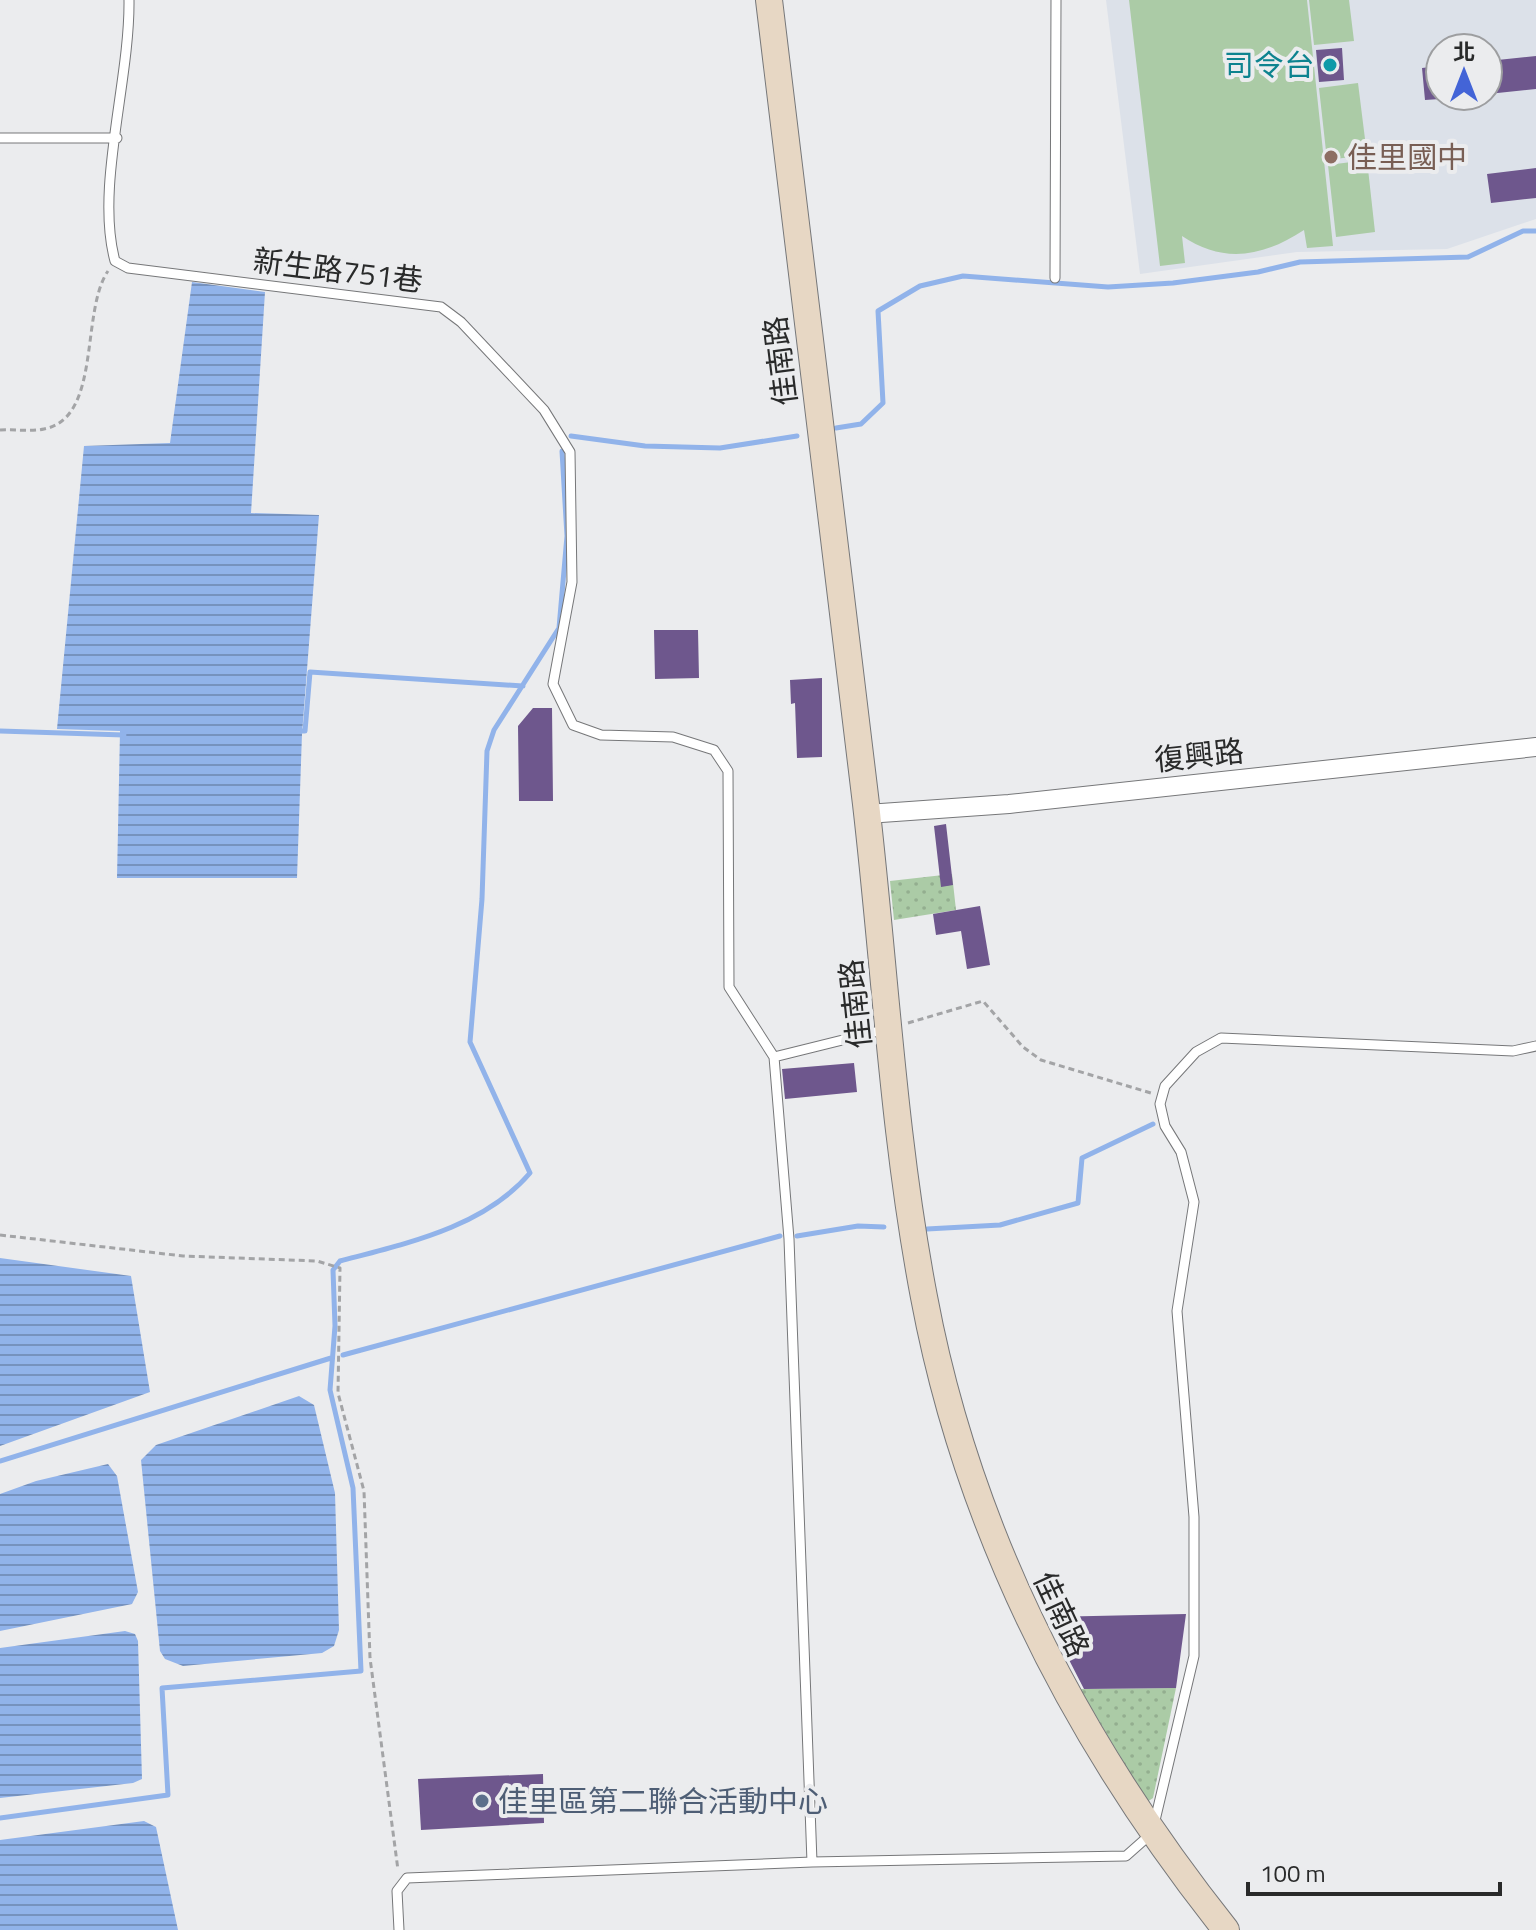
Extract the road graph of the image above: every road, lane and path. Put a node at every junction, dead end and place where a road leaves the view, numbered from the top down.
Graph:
1 (129, 0) edge
2 (769, 0) edge
3 (1056, 0) edge
4 (0, 138) edge
5 (117, 138) junction
6 (115, 261) junction
7 (1055, 278) dead end
8 (0, 430) edge
9 (1536, 747) edge
10 (867, 814) junction
11 (890, 1028) junction
12 (1536, 1046) edge
13 (774, 1057) junction
14 (1162, 1096) junction
15 (0, 1235) edge
16 (1152, 1833) junction
17 (812, 1862) junction
18 (403, 1884) junction
19 (399, 1930) edge
20 (1226, 1930) edge

1 - 5 lane
2 - 10 street, 佳南路
3 - 7 lane
4 - 5 lane
5 - 6 lane
6 - 8 path
6 - 13 lane, 新生路751巷
9 - 10 street, 復興路
10 - 11 street, 佳南路
11 - 13 lane
11 - 14 path
11 - 16 street, 佳南路
12 - 14 lane
13 - 17 lane
14 - 16 lane
15 - 18 path
16 - 17 lane
16 - 20 street, 佳南路
17 - 18 lane
18 - 19 lane

